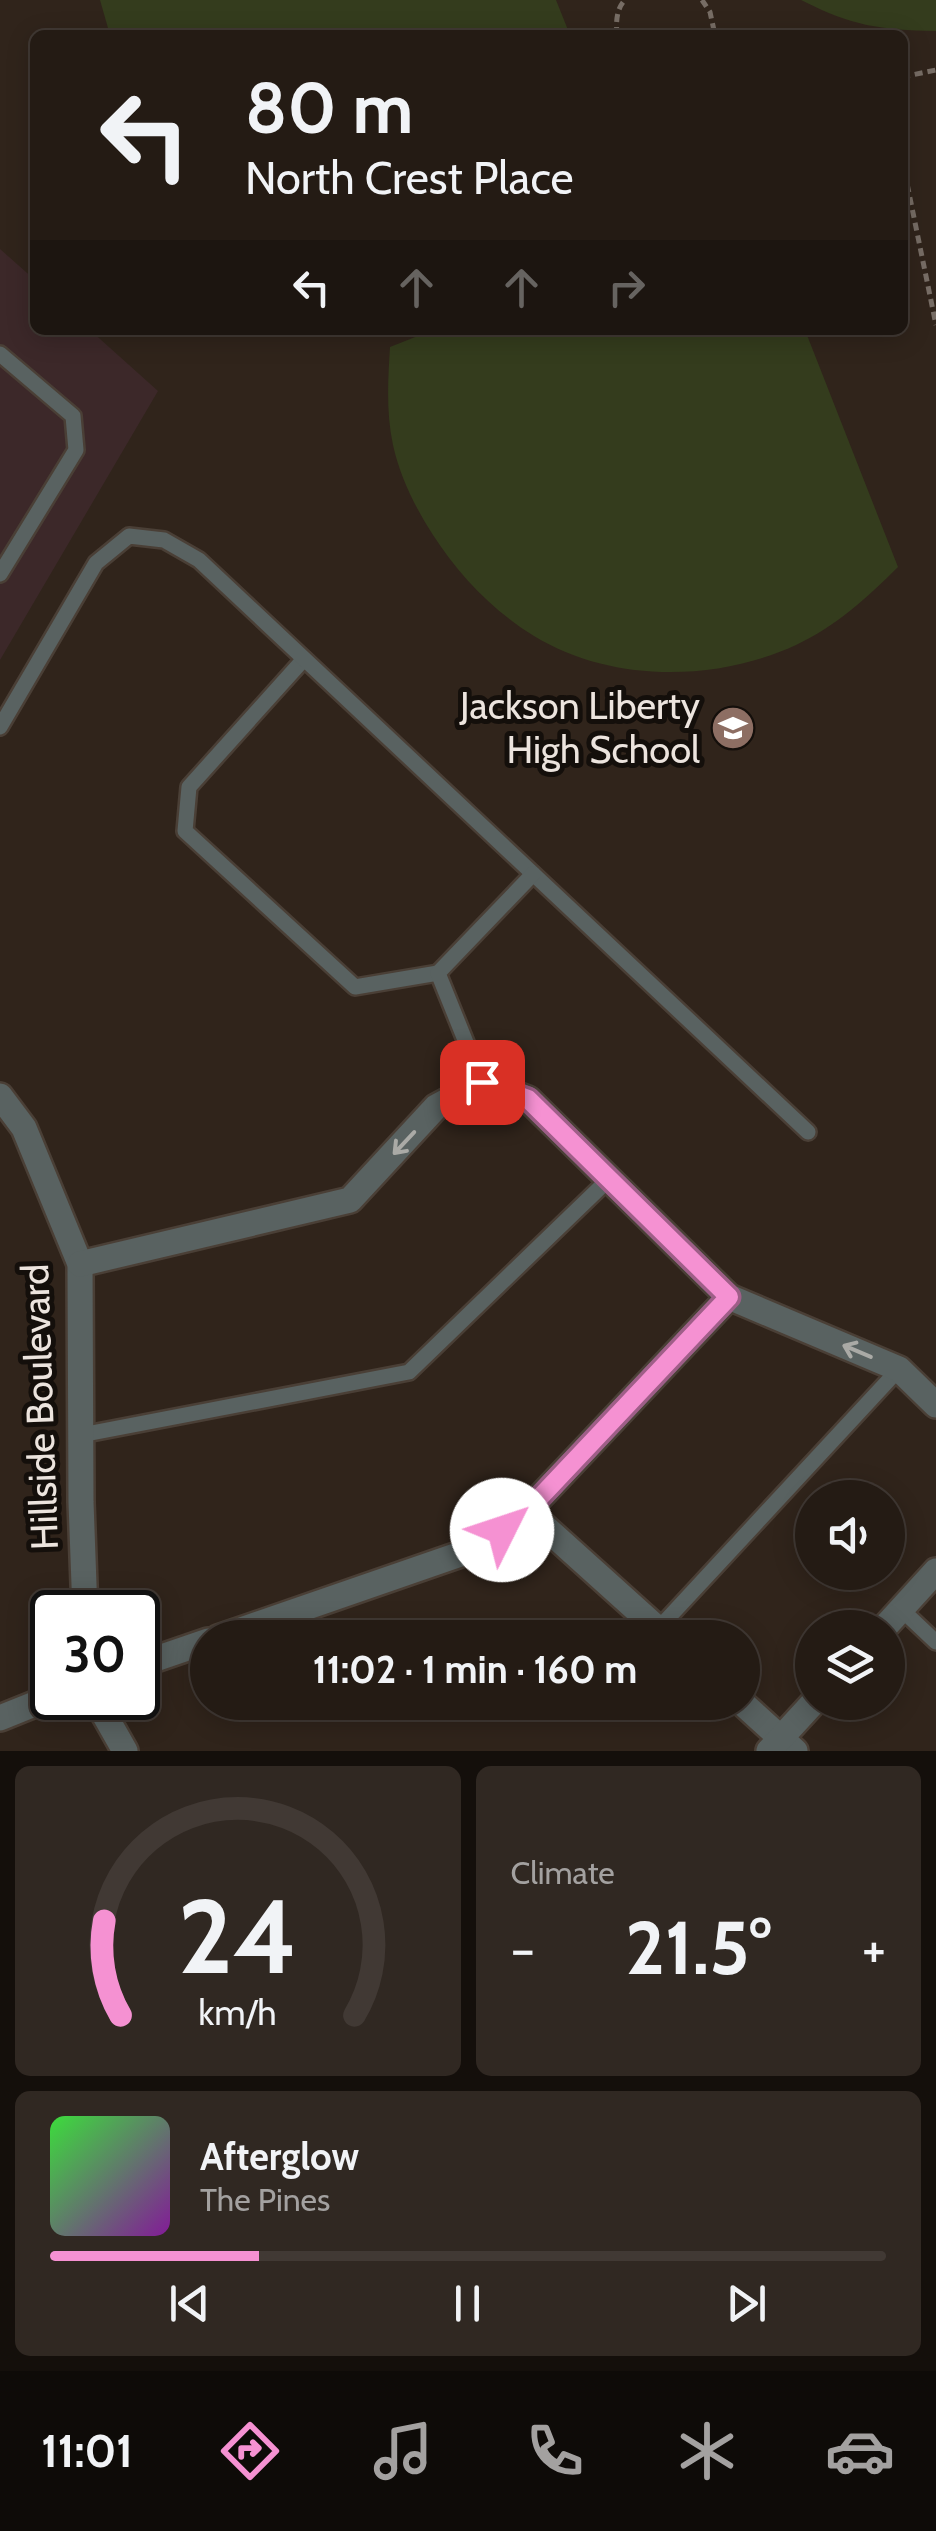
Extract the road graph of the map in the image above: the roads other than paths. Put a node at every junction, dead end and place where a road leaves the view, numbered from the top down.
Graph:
1 (0, 354) edge
2 (0, 574) edge
3 (304, 659) junction
4 (0, 727) edge
5 (533, 874) junction
6 (438, 973) junction
7 (482, 1082) junction
8 (0, 1096) edge
9 (808, 1132) dead end
10 (609, 1179) junction
11 (80, 1264) junction
12 (729, 1297) junction
13 (899, 1369) junction
14 (936, 1405) edge
15 (80, 1435) junction
16 (527, 1511) junction
17 (936, 1571) edge
18 (84, 1590) edge
19 (899, 1610) edge
20 (270, 1620) edge
21 (649, 1620) edge
22 (675, 1620) edge
23 (905, 1625) edge
24 (936, 1642) edge
25 (190, 1647) edge
26 (160, 1657) edge
27 (30, 1706) edge
28 (0, 1718) edge
29 (107, 1720) edge
30 (757, 1720) edge
31 (801, 1720) edge
32 (782, 1747) edge
33 (125, 1751) edge

1 - 2 lane
3 - 4 lane
3 - 5 lane
3 - 6 lane
5 - 6 lane
5 - 9 lane
6 - 7 lane
7 - 10 street
7 -> 11 street
8 - 11 street, Hillside Boulevard
10 - 12 street
10 - 15 lane
11 - 15 street, Hillside Boulevard
13 -> 12 street
12 - 16 street
13 - 14 street
13 - 22 lane
15 - 18 street, Hillside Boulevard
16 - 20 street
16 - 21 street
17 - 19 street
23 - 24 lane
25 - 26 street
27 - 28 street
29 - 33 street
30 - 32 street
31 - 32 street

